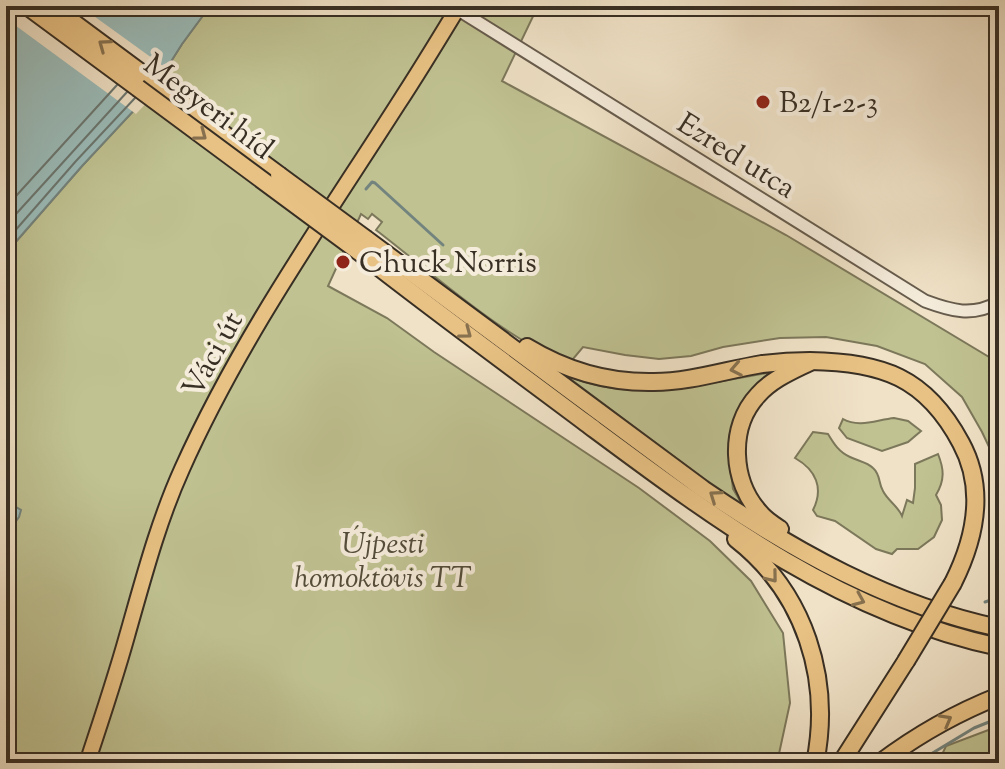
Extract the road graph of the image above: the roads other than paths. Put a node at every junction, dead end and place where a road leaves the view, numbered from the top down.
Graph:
1 (27, 6) edge
2 (51, 6) edge
3 (458, 7) edge
4 (362, 245) junction
5 (999, 302) edge
6 (482, 325) junction
7 (813, 361) junction
8 (673, 487) junction
9 (805, 552) junction
10 (999, 628) edge
11 (999, 647) edge
12 (999, 696) edge
13 (87, 763) edge
14 (815, 763) edge
15 (841, 763) edge
16 (880, 763) edge

1 -> 4 highway, Megyeri híd, bridge
4 -> 2 highway, Megyeri híd, bridge
3 - 5 street, Ezred utca
3 - 13 main road, Váci út
4 - 6 highway
4 -> 8 highway
7 -> 6 highway
9 -> 6 highway
7 - 9 highway
7 - 15 highway, bridge
8 -> 11 highway
8 -> 14 highway
9 - 10 highway
16 -> 12 highway

